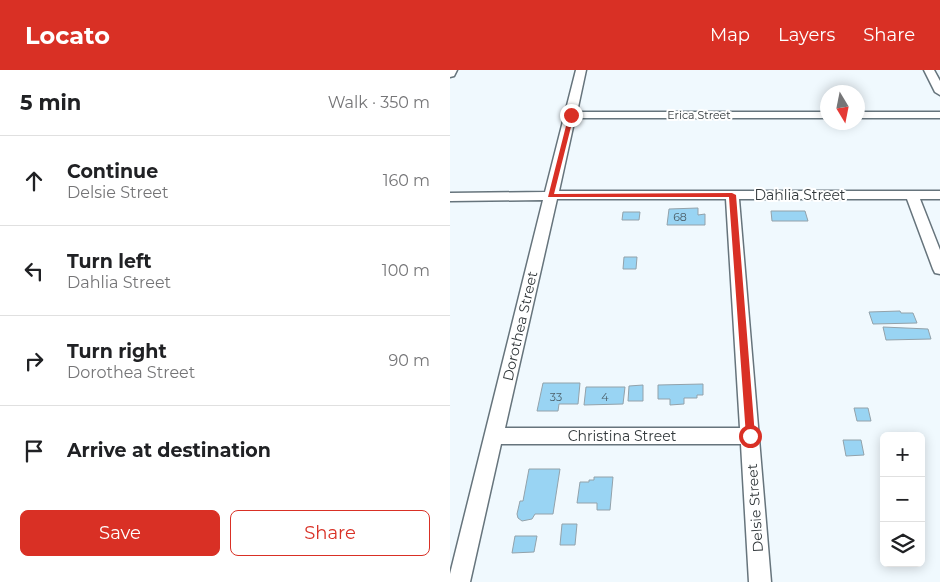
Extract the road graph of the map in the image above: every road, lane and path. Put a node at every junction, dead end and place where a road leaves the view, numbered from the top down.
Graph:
1 (452, 70) edge
2 (581, 70) edge
3 (929, 70) edge
4 (450, 74) edge
5 (940, 92) edge
6 (940, 114) edge
7 (571, 115) junction
8 (820, 115) edge
9 (865, 115) edge
10 (732, 195) junction
11 (912, 195) junction
12 (940, 195) edge
13 (551, 196) junction
14 (450, 197) edge
15 (940, 269) edge
16 (494, 436) junction
17 (750, 436) junction
18 (459, 582) edge
19 (760, 582) edge

1 - 4 street
2 - 7 street, Dorothea Street
3 - 5 street
6 - 9 street
7 - 8 street, Erica Street
7 - 13 street, Dorothea Street
10 - 11 street, Dahlia Street
10 - 13 street, Dahlia Street
10 - 17 street, Delsie Street
11 - 12 street, Dahlia Street
11 - 15 street
13 - 14 street, Dahlia Street
13 - 16 street, Dorothea Street
16 - 17 street, Christina Street
16 - 18 street, Dorothea Street
17 - 19 street, Delsie Street

